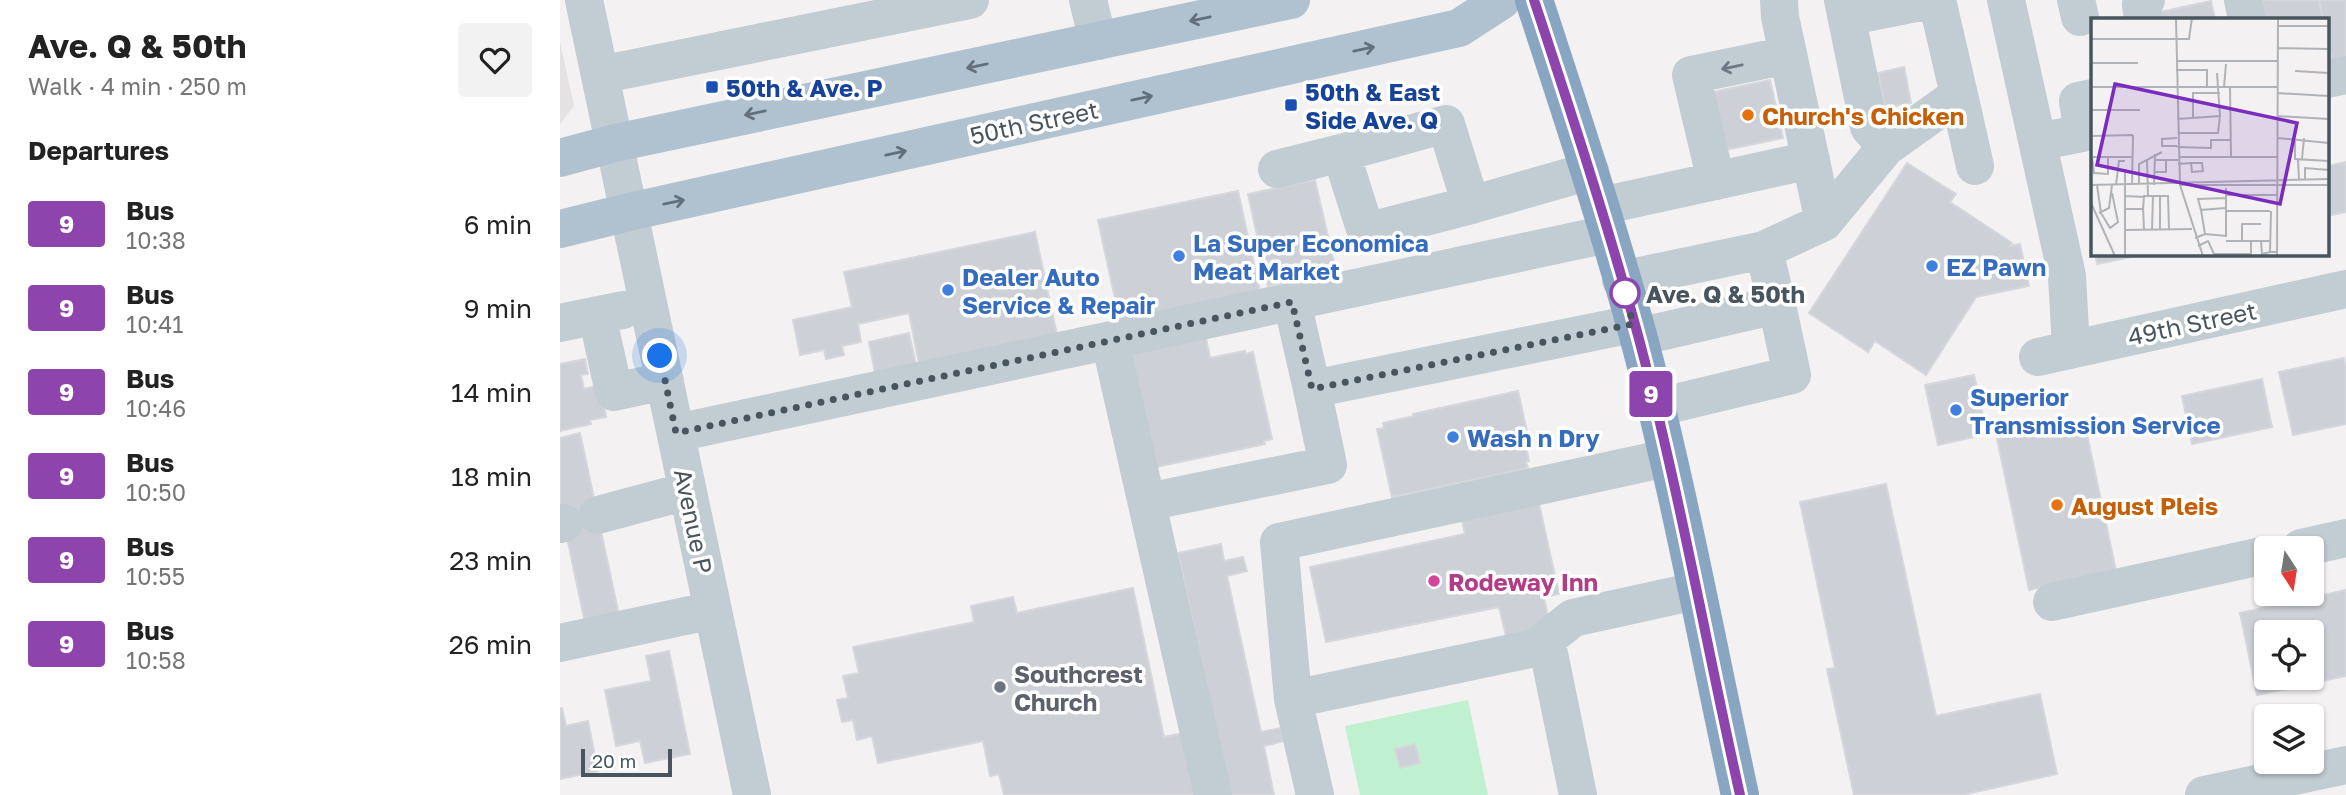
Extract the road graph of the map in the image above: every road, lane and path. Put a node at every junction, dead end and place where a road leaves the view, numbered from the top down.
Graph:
1 (584, 0) edge
2 (970, 0) edge
3 (1088, 0) edge
4 (1291, 0) edge
5 (1502, 0) edge
6 (1534, 0) edge
7 (1779, 0) edge
8 (1931, 0) edge
9 (1937, 0) edge
10 (2006, 0) edge
11 (2146, 0) edge
12 (2244, 0) edge
13 (1845, 8) edge
14 (2143, 18) edge
15 (2247, 18) edge
16 (1098, 41) junction
17 (1781, 56) junction
18 (600, 75) junction
19 (1959, 95) junction
20 (2089, 120) edge
21 (2038, 142) junction
22 (615, 143) junction
23 (1886, 146) junction
24 (1341, 153) junction
25 (560, 158) edge
26 (1804, 162) junction
27 (1975, 166) dead end
28 (1277, 169) dead end
29 (1716, 181) junction
30 (1600, 203) junction
31 (1471, 205) junction
32 (629, 212) junction
33 (1824, 222) junction
34 (560, 229) edge
35 (1764, 250) junction
36 (1621, 280) junction
37 (2346, 289) edge
38 (1292, 302) junction
39 (649, 305) junction
40 (1777, 305) junction
41 (569, 321) edge
42 (1636, 330) junction
43 (1110, 341) junction
44 (665, 381) junction
45 (1312, 389) junction
46 (1655, 408) junction
47 (676, 433) junction
48 (1667, 458) junction
49 (687, 491) junction
50 (1147, 502) junction
51 (574, 520) edge
52 (2346, 538) edge
53 (2324, 543) edge
54 (2254, 558) edge
55 (1696, 591) junction
56 (2052, 602) dead end
57 (713, 610) junction
58 (1546, 639) junction
59 (560, 643) edge
60 (1293, 699) junction
61 (2346, 765) edge
62 (752, 795) edge
63 (1213, 795) edge
64 (1315, 795) edge
65 (1578, 795) edge
66 (1740, 795) edge
67 (2204, 795) edge

1 - 18 street, Avenue P
2 - 18 street
3 - 16 street
4 -> 16 main road
32 -> 5 main road, 50th Street
6 - 30 highway
7 - 17 street
8 - 13 street
9 - 19 street
10 - 21 street
11 - 14 street
12 - 15 street
13 - 23 street
16 -> 22 main road
17 - 26 street
17 -> 29 street
18 - 22 street, Avenue P
19 - 23 street
19 - 27 street
20 - 21 street
21 - 37 street, 49th Street
22 - 25 main road
22 - 32 street, Avenue P
23 - 33 street
24 - 28 street
24 - 31 street
24 - 31 street
26 - 29 street
26 - 33 street
29 - 30 street
30 - 31 street
30 - 36 highway
30 - 38 street
32 - 34 main road, 50th Street
32 - 39 street, Avenue P
33 - 35 street
35 - 36 street
35 - 40 street
36 - 42 highway
38 - 43 street
38 - 45 street
39 - 41 street
39 - 44 street, Avenue P
40 - 42 street
40 - 46 street
41 - 44 street
42 - 45 street
42 - 46 highway
43 - 47 street
43 - 50 street
44 - 47 street, Avenue P
45 - 50 street
46 - 48 highway
47 - 49 street, Avenue P
48 - 55 highway
48 - 60 street
49 - 51 street
49 - 57 street, Avenue P
50 - 63 street
52 - 53 street
54 - 56 street
55 - 58 street
55 - 66 highway
57 - 59 street
57 - 62 street, Avenue P
58 - 60 street
58 - 65 street
60 - 64 street
61 - 67 street

